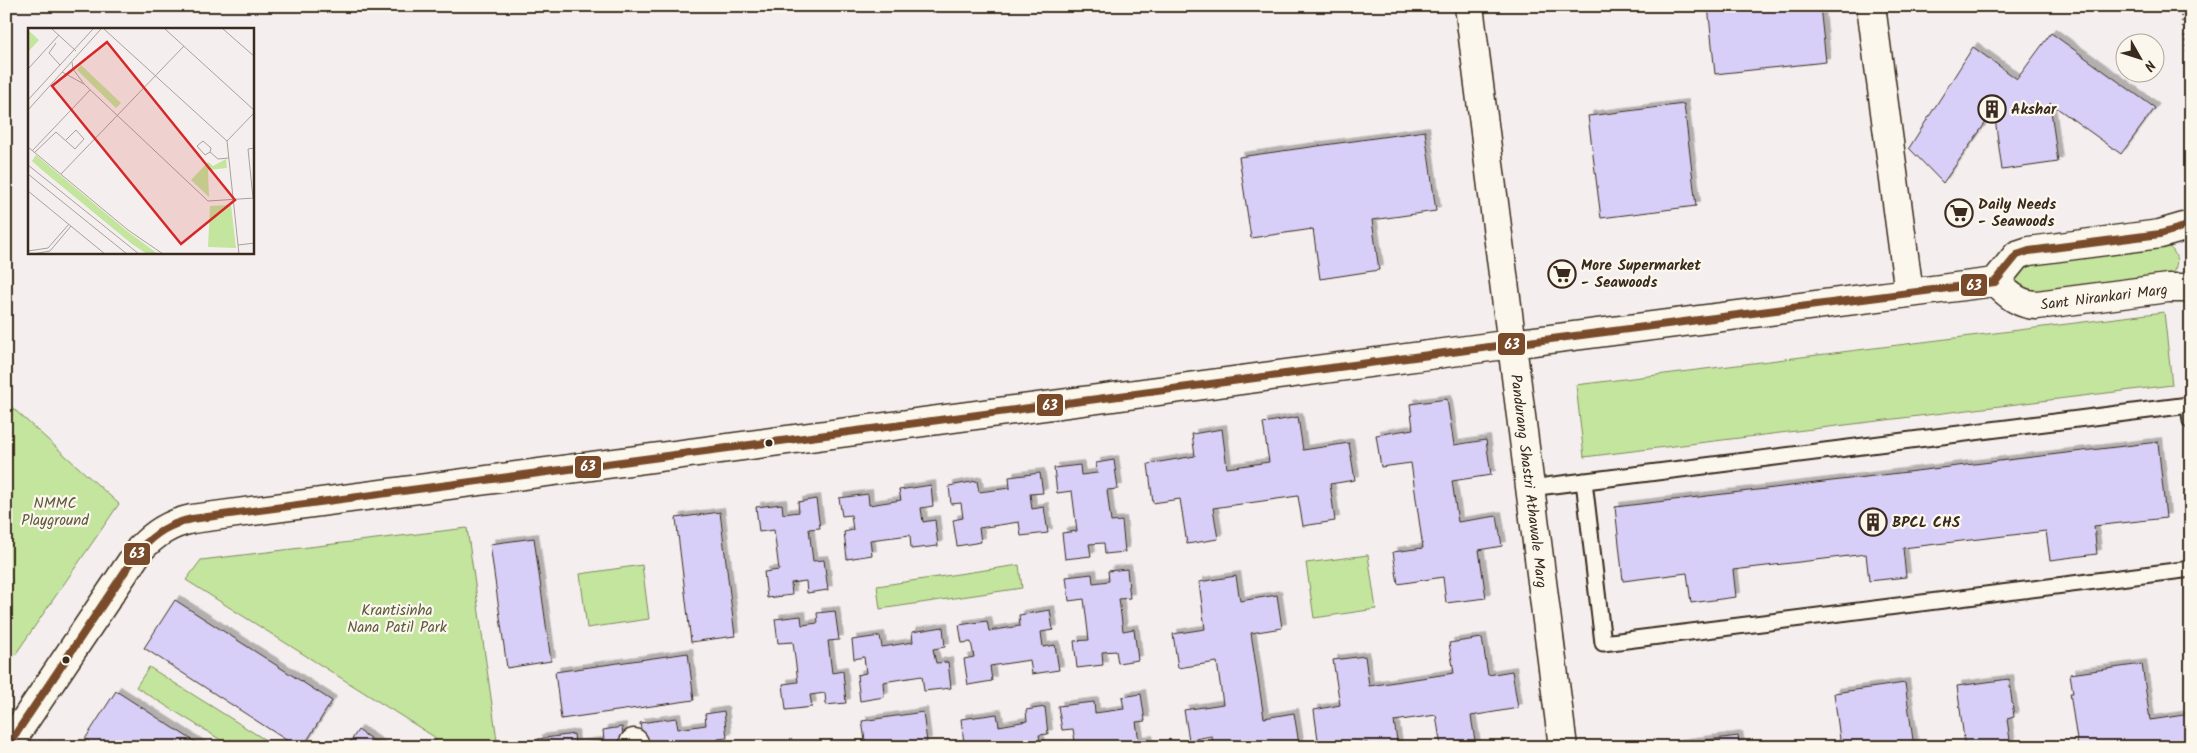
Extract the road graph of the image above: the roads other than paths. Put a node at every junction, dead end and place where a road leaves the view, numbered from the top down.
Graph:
1 (1469, 6) edge
2 (1871, 6) edge
3 (2191, 225) edge
4 (1995, 282) junction
5 (2191, 288) edge
6 (1909, 293) junction
7 (1512, 344) junction
8 (2191, 421) edge
9 (1584, 482) junction
10 (1530, 488) junction
11 (2191, 569) edge
12 (11, 743) edge
13 (1563, 747) edge

1 - 7 street, Pandurang Shastri Athawale Marg
2 - 6 street
3 - 4 street
4 - 5 street, Sant Nirankari Marg
4 - 6 street
6 - 7 street
7 - 10 street, Pandurang Shastri Athawale Marg
7 - 12 street
8 - 9 lane
9 - 10 lane
9 - 11 lane
10 - 13 street, Pandurang Shastri Athawale Marg

